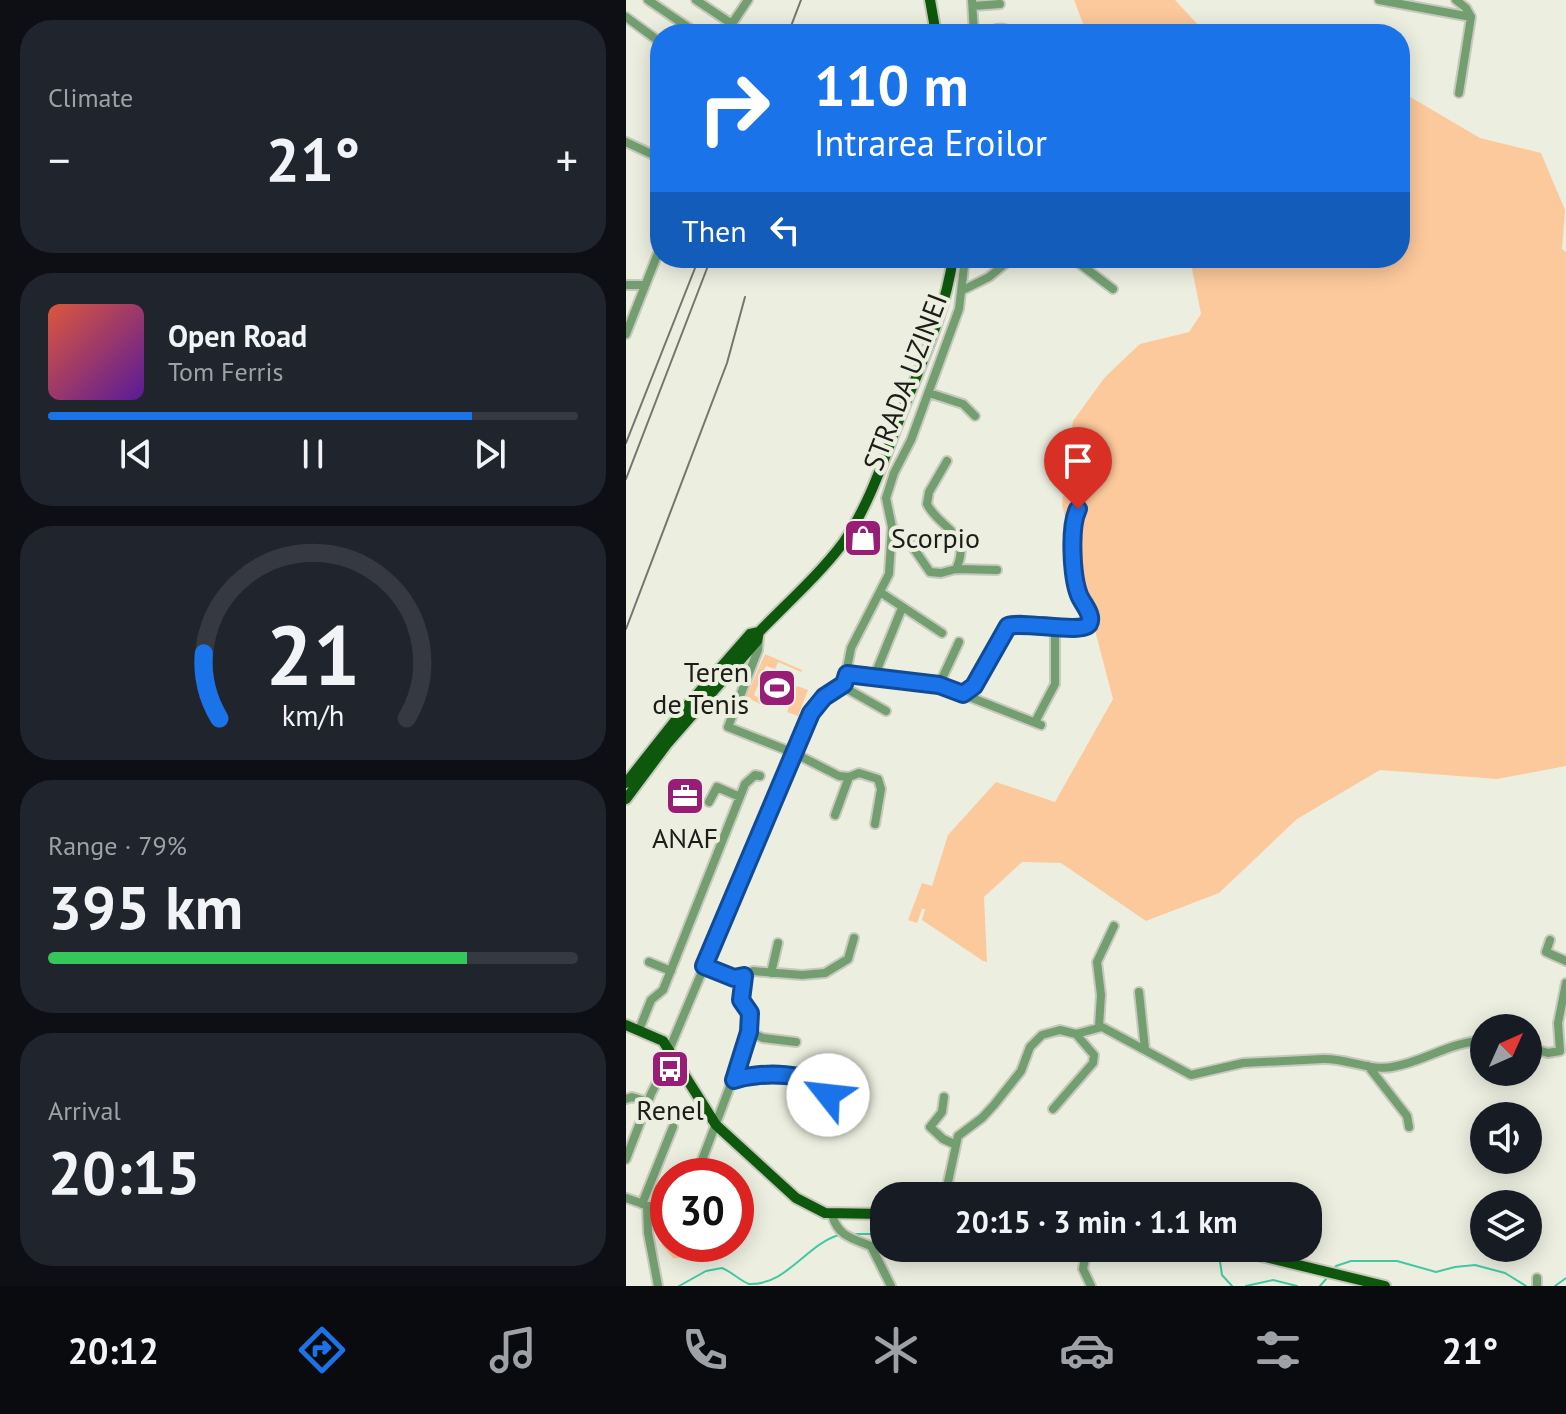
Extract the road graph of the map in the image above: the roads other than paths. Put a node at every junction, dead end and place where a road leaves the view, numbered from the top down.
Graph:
1 (648, 0) edge
2 (696, 0) edge
3 (746, 0) edge
4 (930, 0) edge
5 (1379, 0) edge
6 (1456, 0) edge
7 (972, 3) edge
8 (1000, 4) dead end
9 (626, 17) edge
10 (1471, 17) junction
11 (683, 24) edge
12 (732, 24) joint
13 (934, 24) edge
14 (973, 24) edge
15 (650, 35) edge
16 (1459, 93) dead end
17 (626, 142) edge
18 (650, 153) edge
19 (652, 268) edge
20 (950, 268) edge
21 (964, 268) edge
22 (1000, 268) edge
23 (1085, 268) edge
24 (626, 285) edge
25 (645, 285) junction
26 (1113, 289) dead end
27 (963, 290) junction
28 (626, 334) edge
29 (929, 393) junction
30 (975, 416) dead end
31 (947, 461) dead end
32 (1078, 509) dead end
33 (891, 524) junction
34 (956, 569) junction
35 (997, 570) dead end
36 (880, 592) junction
37 (902, 608) junction
38 (1055, 626) junction
39 (759, 632) junction
40 (942, 633) dead end
41 (959, 642) dead end
42 (730, 669) junction
43 (847, 674) junction
44 (874, 677) junction
45 (747, 678) junction
46 (939, 685) junction
47 (842, 686) junction
48 (963, 694) junction
49 (886, 711) dead end
50 (794, 753) junction
51 (760, 776) dead end
52 (849, 777) junction
53 (626, 783) edge
54 (740, 797) junction
55 (626, 799) edge
56 (709, 802) dead end
57 (835, 815) dead end
58 (875, 824) dead end
59 (1114, 926) dead end
60 (854, 938) dead end
61 (1550, 940) dead end
62 (778, 943) dead end
63 (1566, 961) edge
64 (649, 962) dead end
65 (704, 966) junction
66 (671, 971) junction
67 (771, 973) junction
68 (744, 976) junction
69 (1566, 983) edge
70 (1139, 992) dead end
71 (626, 1025) edge
72 (1099, 1026) junction
73 (639, 1030) junction
74 (749, 1032) junction
75 (1076, 1034) junction
76 (1470, 1041) edge
77 (796, 1042) dead end
78 (1145, 1049) junction
79 (1542, 1051) edge
80 (670, 1052) junction
81 (1368, 1066) junction
82 (685, 1078) junction
83 (661, 1079) junction
84 (734, 1080) junction
85 (944, 1097) dead end
86 (626, 1099) edge
87 (648, 1102) junction
88 (1053, 1109) dead end
89 (845, 1118) dead end
90 (716, 1125) junction
91 (673, 1127) dead end
92 (1409, 1127) dead end
93 (954, 1144) junction
94 (703, 1158) edge
95 (626, 1159) edge
96 (948, 1182) edge
97 (626, 1198) edge
98 (645, 1205) junction
99 (650, 1206) edge
100 (832, 1214) junction
101 (870, 1214) edge
102 (1084, 1262) edge
103 (1288, 1262) edge
104 (658, 1286) edge
105 (891, 1286) edge
106 (1091, 1286) edge
107 (1385, 1286) edge

1 - 11 street
2 - 12 street
3 - 12 street
4 - 13 main road
5 - 10 street
6 - 10 street
7 - 8 street
7 - 14 street
9 - 15 street
10 - 16 street
17 - 18 street
19 - 25 street
20 - 39 main road
21 - 27 street, STRADA UZINEI
22 - 27 street
23 - 26 street
24 - 25 street
25 - 28 street
27 - 29 street, STRADA UZINEI
29 - 30 street
29 - 33 street, STRADA UZINEI
31 - 34 street
32 - 38 street
33 - 34 street
33 - 36 street, STRADA UZINEI
34 - 35 street
36 - 37 street
36 - 43 street, STRADA UZINEI
37 - 40 street
37 - 44 street
38 - 48 street
38 - 48 street
39 - 42 main road
39 - 45 street
39 - 53 main road
41 - 46 street
42 - 45 street
42 - 55 main road
43 - 44 street
43 - 47 street, STRADA UZINEI
44 - 46 street
45 - 50 street
46 - 48 street
47 - 49 street
47 - 50 street
50 - 52 street
50 - 65 street
51 - 54 street
52 - 57 street
52 - 58 street
54 - 56 street
54 - 66 street
59 - 72 street
60 - 67 street
61 - 63 street
62 - 67 street
64 - 66 street
65 - 68 street
65 - 80 street
66 - 73 street
67 - 68 street
68 - 74 street
69 - 79 street
70 - 78 street
71 - 73 main road
72 - 75 street
72 - 78 street
73 - 80 main road
74 - 77 street
74 - 84 street
75 - 88 street
75 - 93 street
76 - 81 street
78 - 81 street
80 - 82 main road
80 - 83 street
81 - 92 street
82 - 83 street
82 - 90 main road
83 - 87 street
84 - 89 street
84 - 90 street
85 - 93 street
86 - 87 street
87 - 95 street
90 - 94 street
90 - 100 main road
91 - 98 street
93 - 96 street
97 - 98 street
98 - 99 street
98 - 104 street
100 - 101 main road
100 - 105 street
102 - 106 street
103 - 107 main road

